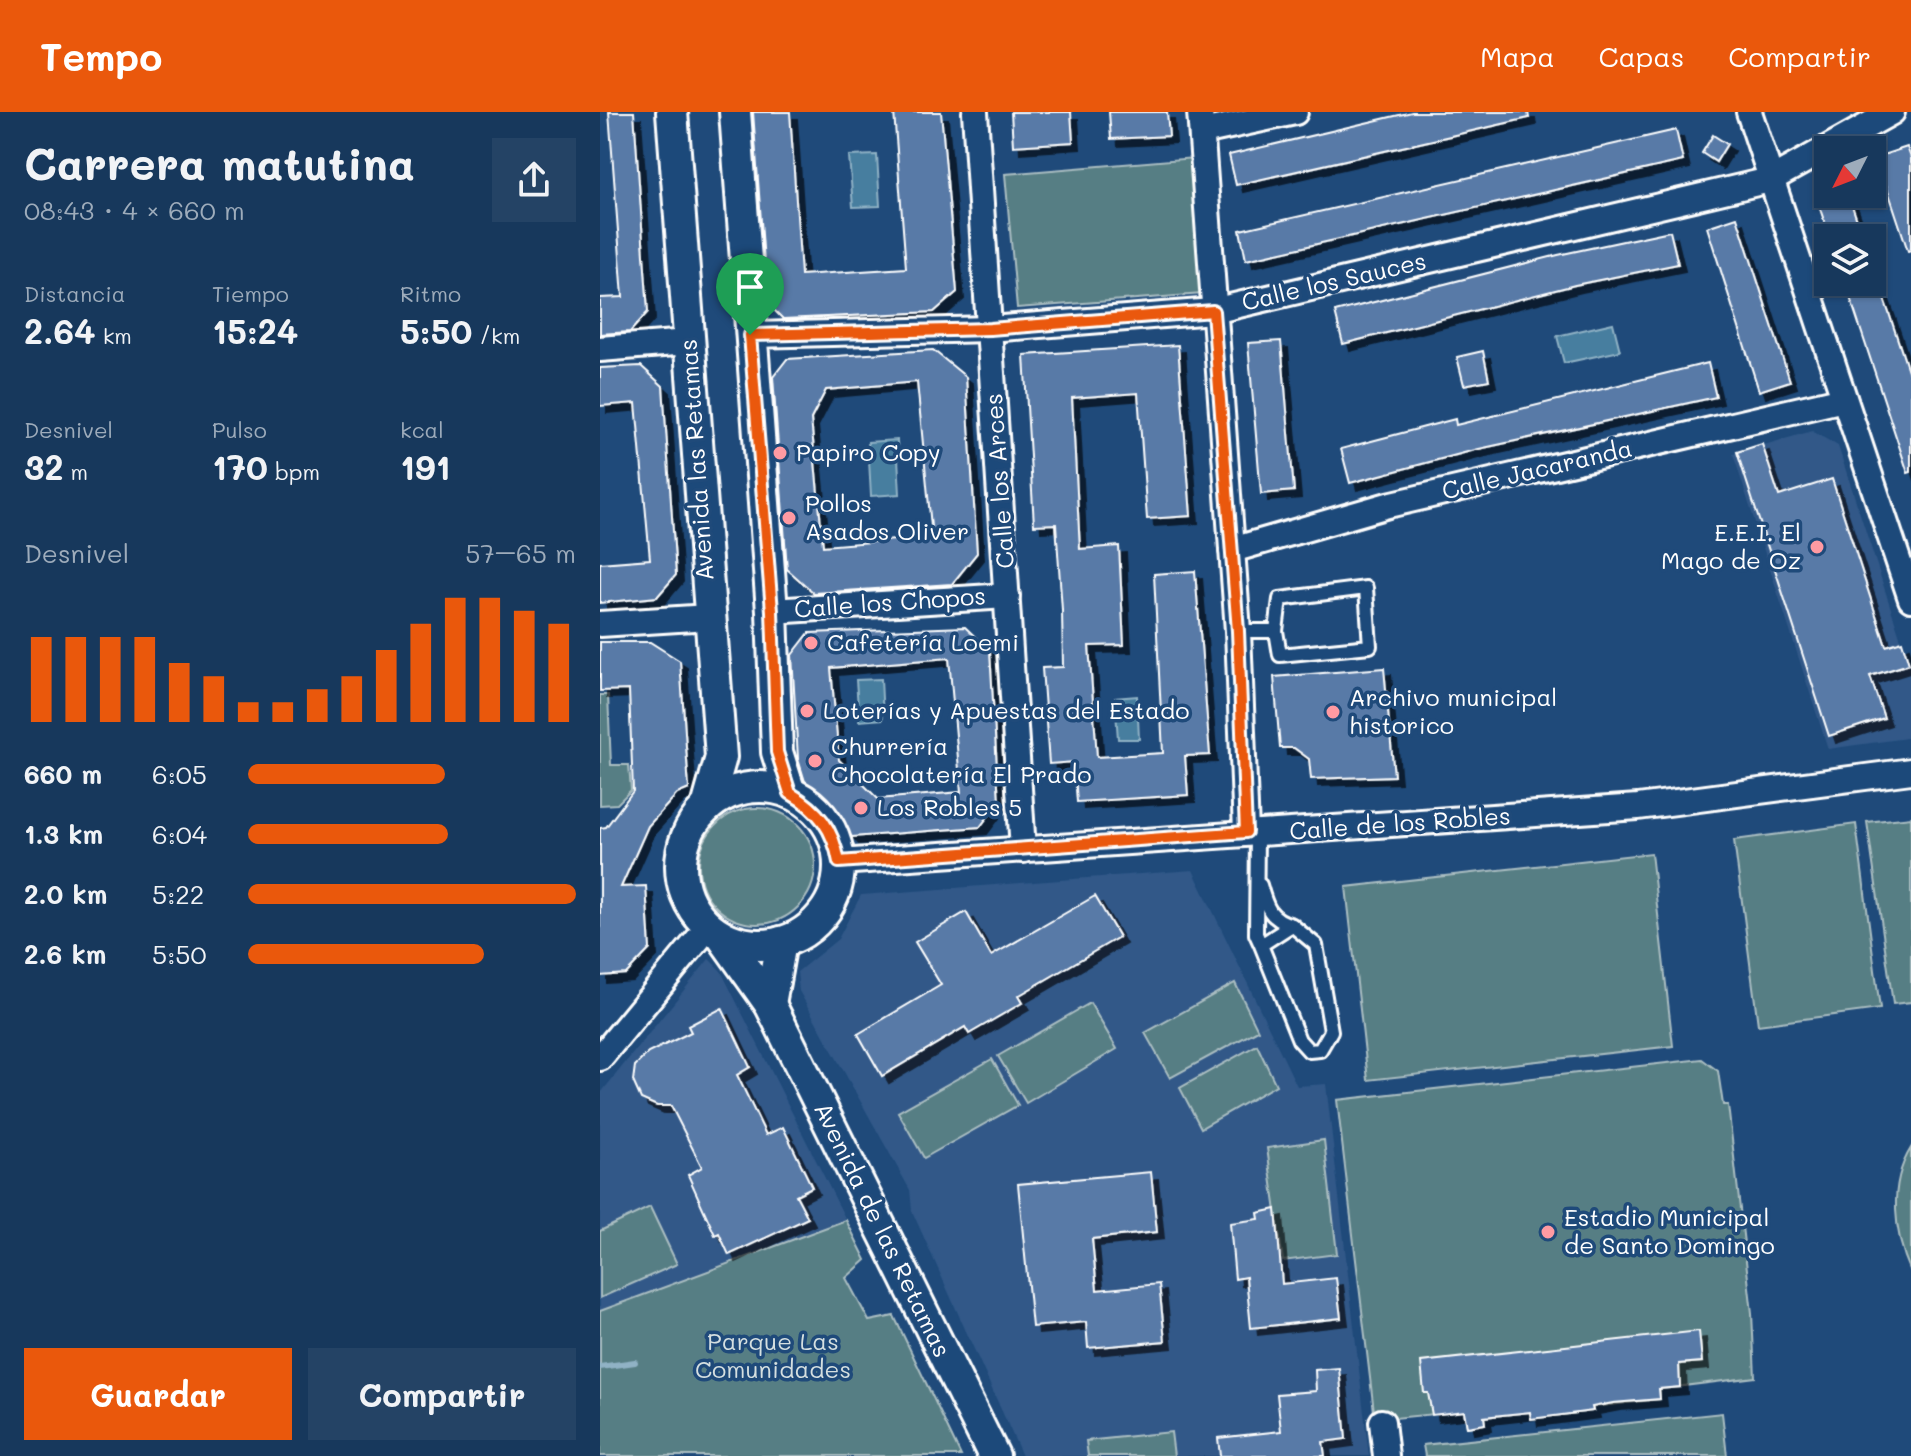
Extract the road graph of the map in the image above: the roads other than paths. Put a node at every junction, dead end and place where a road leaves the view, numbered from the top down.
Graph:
1 (672, 112) edge
2 (735, 112) edge
3 (975, 112) edge
4 (1295, 112) edge
5 (1749, 112) edge
6 (1892, 112) edge
7 (1201, 122) edge
8 (1770, 180) junction
9 (1213, 311) junction
10 (990, 329) junction
11 (750, 335) junction
12 (688, 342) junction
13 (600, 349) edge
14 (1844, 399) junction
15 (1232, 550) junction
16 (1007, 596) junction
17 (1911, 599) edge
18 (772, 611) junction
19 (709, 617) junction
20 (600, 624) edge
21 (1238, 631) junction
22 (1276, 631) junction
23 (1911, 771) edge
24 (790, 793) junction
25 (707, 807) junction
26 (1251, 833) junction
27 (1023, 850) junction
28 (839, 862) junction
29 (1256, 873) junction
30 (1292, 925) junction
31 (715, 930) junction
32 (781, 942) junction
33 (1261, 945) junction
34 (770, 1004) junction
35 (600, 1058) edge
36 (1382, 1422) dead end
37 (994, 1456) edge
38 (1386, 1456) edge

1 - 12 street, Avenida las Retamas
2 - 11 street
3 - 10 street, Calle los Arces
4 - 7 street
5 - 8 street
6 - 8 street, Calle los Sauces
7 - 9 street
8 - 9 street, Calle los Sauces
8 - 14 street
9 - 10 street, Calle los Sauces
9 - 15 street
10 - 11 street, Calle los Sauces
10 - 16 street, Calle los Arces
11 - 18 street
12 - 13 street
12 - 19 street, Avenida las Retamas
14 - 15 street, Calle Jacaranda
14 - 17 street
15 - 21 street
16 - 18 street, Calle los Chopos
16 - 27 street, Calle los Arces
18 - 24 street
19 - 20 street
19 - 25 street, Avenida las Retamas
21 - 22 lane
21 - 26 street
22 - 22 lane
23 - 26 street, Calle de los Robles
24 - 25 street
24 - 28 street
25 - 31 street
26 - 27 street, Calle de los Robles
26 - 29 lane
27 - 28 street, Calle de los Robles
28 - 32 street
29 - 30 lane
29 - 33 lane
30 - 33 lane
30 - 33 lane
31 - 32 street
31 - 34 street, Avenida de las Retamas
31 - 35 street
32 - 34 street
34 - 37 street, Avenida de las Retamas
36 - 38 street

